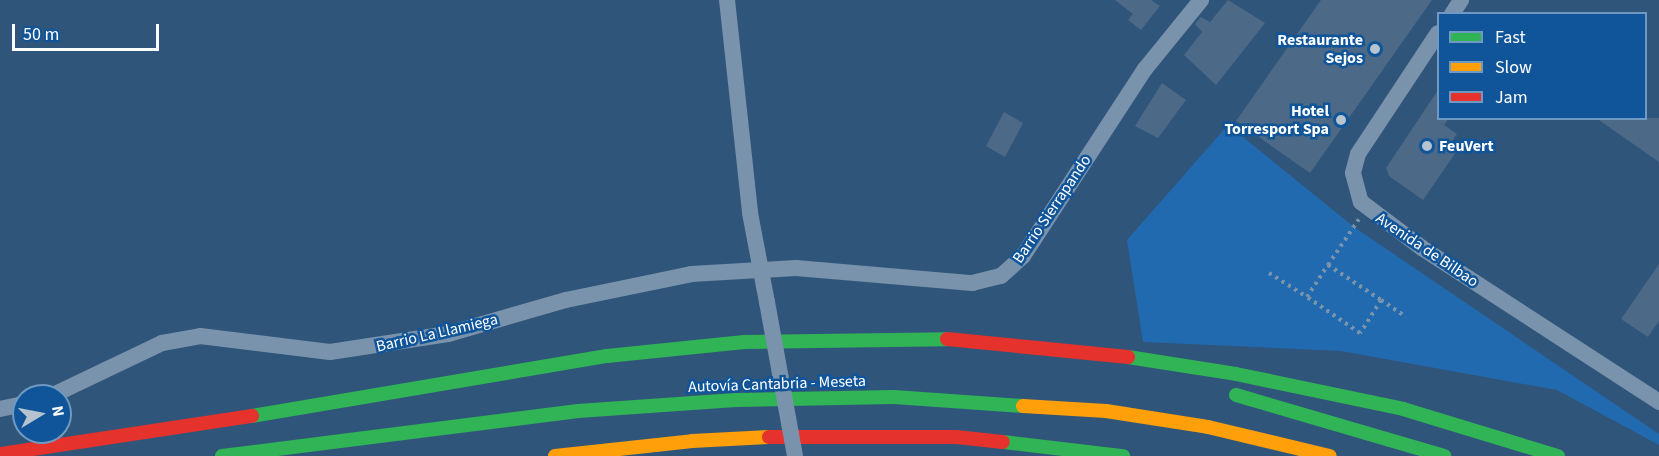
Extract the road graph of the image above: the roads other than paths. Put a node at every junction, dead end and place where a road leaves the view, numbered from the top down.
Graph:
1 (727, 0) edge
2 (1201, 0) edge
3 (1437, 35) edge
4 (759, 269) junction
5 (880, 341) junction
6 (1117, 372) dead end
7 (72, 386) edge
8 (1225, 392) dead end
9 (1659, 402) edge
10 (819, 435) junction
11 (0, 454) edge
12 (222, 456) edge
13 (555, 456) edge
14 (795, 456) edge
15 (1005, 456) edge
16 (1123, 456) edge
17 (1330, 456) edge
18 (1444, 456) edge
19 (1558, 456) edge

1 - 4 street
2 - 4 street, Barrio Sierrapando
3 - 9 street, Avenida de Bilbao
4 - 7 street, Barrio La Llamiega
4 - 14 street, bridge
5 - 6 highway
5 - 11 highway
5 - 19 highway
8 - 18 highway
10 - 13 highway
10 - 15 highway
10 - 16 highway
12 - 17 highway, Autovía Cantabria - Meseta

